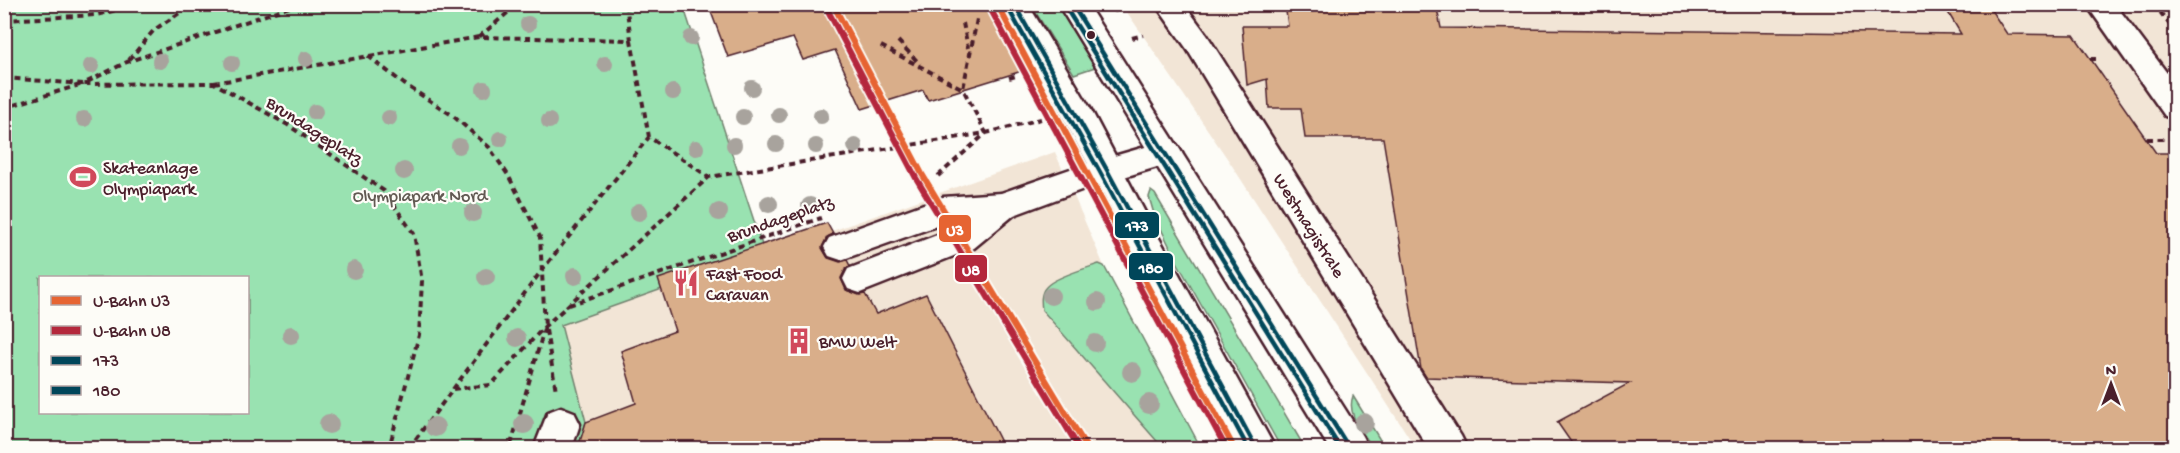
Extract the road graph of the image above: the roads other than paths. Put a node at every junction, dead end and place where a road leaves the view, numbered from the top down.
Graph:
1 (1014, 4) edge
2 (1072, 4) edge
3 (1169, 4) edge
4 (2100, 4) edge
5 (2175, 108) edge
6 (1166, 153) junction
7 (1108, 170) junction
8 (1002, 206) junction
9 (840, 247) dead end
10 (860, 279) dead end
11 (1256, 448) edge
12 (1348, 448) edge
13 (1448, 448) edge

1 - 7 main road
2 - 6 main road
3 - 13 main road, Westmagistrale
4 - 5 main road
6 - 7 main road
6 - 12 main road
7 - 8 main road
7 - 11 main road
8 - 9 main road
8 - 10 main road

